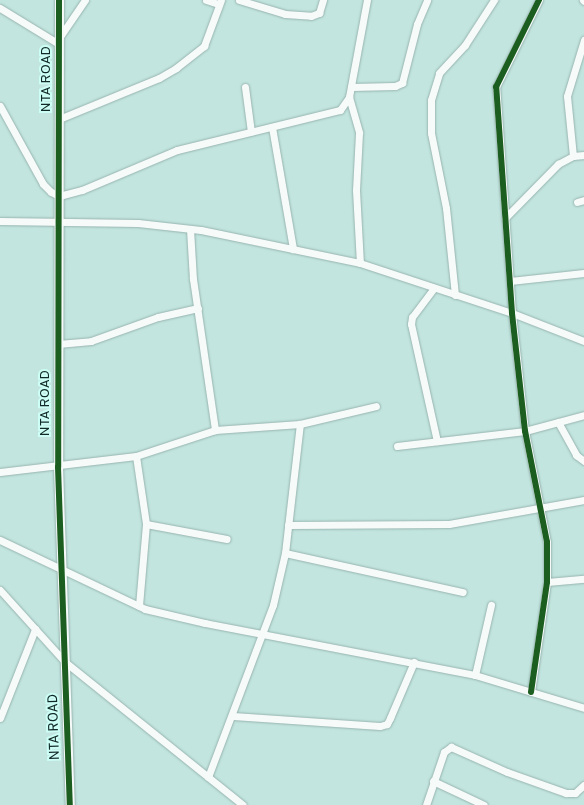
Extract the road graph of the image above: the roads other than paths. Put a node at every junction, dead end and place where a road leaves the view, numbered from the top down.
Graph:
1 (59, 0) edge
2 (85, 0) edge
3 (206, 0) edge
4 (239, 0) edge
5 (323, 0) edge
6 (367, 0) edge
7 (427, 0) edge
8 (494, 0) edge
9 (539, 0) edge
10 (248, 1) edge
11 (219, 2) edge
12 (0, 8) edge
13 (584, 40) edge
14 (59, 41) junction
15 (245, 87) dead end
16 (351, 87) junction
17 (349, 97) junction
18 (0, 106) edge
19 (59, 119) junction
20 (272, 127) junction
21 (250, 132) junction
22 (584, 155) edge
23 (573, 156) junction
24 (59, 196) junction
25 (505, 218) junction
26 (0, 221) edge
27 (59, 222) junction
28 (190, 229) junction
29 (293, 249) junction
30 (360, 263) junction
31 (584, 273) edge
32 (510, 281) junction
33 (434, 288) junction
34 (455, 295) junction
35 (198, 308) junction
36 (512, 313) junction
37 (584, 341) edge
38 (58, 344) junction
39 (376, 406) dead end
40 (584, 415) edge
41 (558, 422) junction
42 (300, 424) junction
43 (215, 430) junction
44 (525, 431) junction
45 (437, 441) junction
46 (397, 446) dead end
47 (136, 456) junction
48 (584, 461) edge
49 (58, 467) junction
50 (0, 472) edge
51 (584, 500) edge
52 (538, 508) junction
53 (146, 524) junction
54 (288, 525) junction
55 (0, 540) edge
56 (226, 540) dead end
57 (285, 553) junction
58 (62, 568) junction
59 (584, 579) edge
60 (547, 582) junction
61 (0, 590) edge
62 (463, 592) dead end
63 (491, 605) dead end
64 (138, 606) junction
65 (35, 629) junction
66 (262, 634) junction
67 (65, 662) junction
68 (414, 662) junction
69 (475, 675) junction
70 (531, 692) junction
71 (584, 708) edge
72 (233, 716) junction
73 (0, 718) edge
74 (208, 777) junction
75 (432, 781) junction
76 (584, 785) edge
77 (70, 805) edge
78 (243, 805) edge
79 (426, 805) edge
80 (484, 805) edge

1 - 14 street, NTA ROAD
2 - 14 street
3 - 11 street
4 - 10 street
5 - 10 street
6 - 16 street
7 - 16 street
8 - 34 street
9 - 25 street
11 - 19 street
12 - 14 street
13 - 23 street
14 - 19 street, NTA ROAD
15 - 21 street
16 - 17 street
17 - 20 street
17 - 30 street
18 - 24 street
19 - 24 street, NTA ROAD
20 - 21 street
20 - 29 street
21 - 24 street
22 - 23 street
23 - 25 street
24 - 27 street, NTA ROAD
25 - 32 street
26 - 27 street
27 - 28 street
27 - 38 street, NTA ROAD
28 - 29 street
28 - 35 street
29 - 30 street
30 - 33 street
31 - 32 street
32 - 36 street
33 - 34 street
33 - 45 street
34 - 36 street
35 - 38 street
35 - 43 street
36 - 37 street
36 - 44 street
38 - 49 street, NTA ROAD
39 - 42 street
40 - 41 street
41 - 44 street
41 - 48 street
42 - 43 street
42 - 54 street
43 - 47 street
44 - 45 street
44 - 52 street
45 - 46 street
47 - 49 street
47 - 53 street
49 - 50 street
49 - 58 street, NTA ROAD
51 - 52 street
52 - 54 street
52 - 60 street
53 - 56 street
53 - 64 street
54 - 57 street
55 - 58 street
57 - 62 street
57 - 66 street
58 - 64 street
58 - 67 street, NTA ROAD
59 - 60 street
60 - 70 street
61 - 65 street
63 - 69 street
64 - 66 street
65 - 67 street
65 - 73 street
66 - 68 street
66 - 72 street
67 - 74 street
67 - 77 street, NTA ROAD
68 - 69 street
68 - 72 street
69 - 70 street
70 - 71 street
72 - 74 street
74 - 78 street
75 - 76 street
75 - 79 street
75 - 80 street

